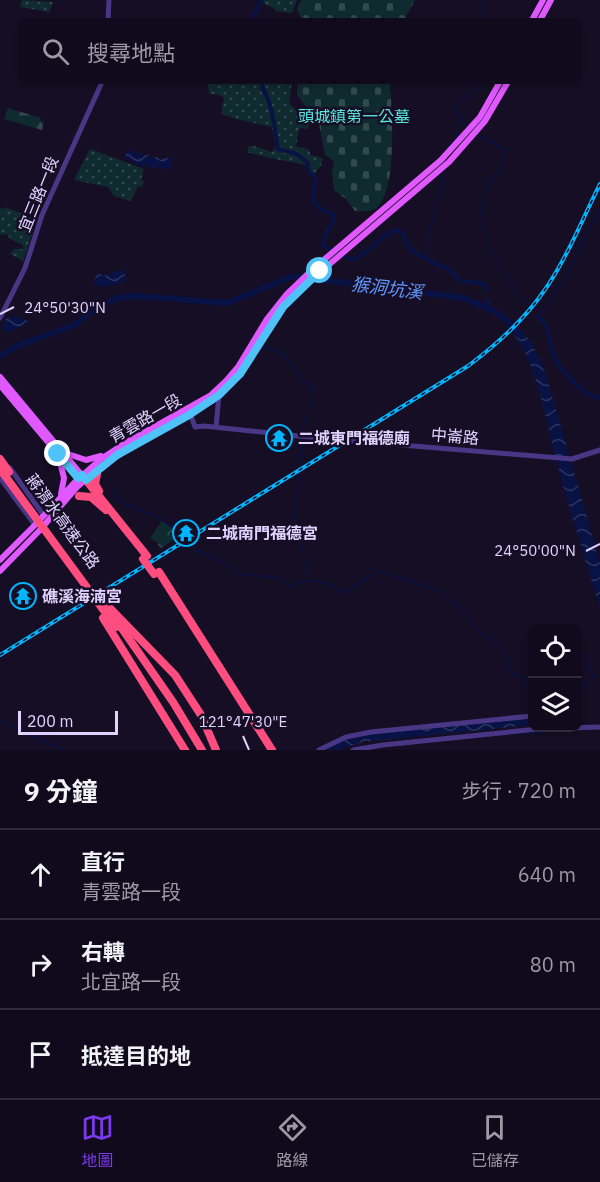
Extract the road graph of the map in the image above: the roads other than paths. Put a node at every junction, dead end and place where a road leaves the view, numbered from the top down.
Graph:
1 (109, 0) edge
2 (543, 0) edge
3 (551, 0) edge
4 (108, 18) edge
5 (533, 18) edge
6 (541, 18) edge
7 (101, 84) edge
8 (499, 84) edge
9 (507, 84) edge
10 (475, 129) junction
11 (466, 140) junction
12 (0, 318) edge
13 (0, 377) edge
14 (0, 385) edge
15 (219, 395) junction
16 (189, 412) junction
17 (170, 422) junction
18 (216, 427) junction
19 (345, 441) dead end
20 (353, 441) dead end
21 (600, 450) edge
22 (112, 451) junction
23 (60, 453) junction
24 (0, 454) edge
25 (0, 459) edge
26 (0, 469) edge
27 (97, 471) junction
28 (0, 478) edge
29 (82, 479) junction
30 (79, 496) joint
31 (61, 497) junction
32 (109, 510) junction
33 (55, 513) junction
34 (44, 516) junction
35 (35, 525) junction
36 (0, 560) edge
37 (0, 571) edge
38 (157, 573) junction
39 (104, 607) junction
40 (528, 716) edge
41 (582, 727) edge
42 (600, 727) edge
43 (528, 729) edge
44 (275, 748) edge
45 (185, 750) edge
46 (200, 750) edge
47 (216, 750) edge
48 (266, 750) edge
49 (319, 750) edge
50 (353, 750) edge

1 - 4 street
2 - 5 main road
3 - 6 main road
7 - 12 street, 宜三路一段
8 - 10 main road
9 - 10 main road
10 - 11 main road
11 - 15 main road, 青雲路一段
11 - 16 main road, 青雲路一段
13 - 23 main road
14 - 23 main road
15 - 16 main road, 青雲路一段
15 - 18 street
16 - 17 main road, 青雲路一段
16 - 18 street
17 - 22 main road, 青雲路一段
17 - 27 main road, 青雲路一段
18 - 19 street
20 - 21 street, 中崙路
22 - 23 main road
22 - 29 main road, 青雲路一段
23 - 29 main road
23 - 31 main road
24 - 34 street
25 - 39 highway, 蔣渭水高速公路, bridge
26 - 39 highway, 蔣渭水高速公路, bridge
27 - 29 main road, 青雲路一段
27 - 32 highway
28 - 35 street
29 - 31 main road, 青雲路一段
29 - 32 highway
29 - 33 main road, 青雲路一段
30 - 32 highway
30 - 33 main road
31 - 34 main road, 青雲路一段
32 - 38 highway, bridge
33 - 37 main road, 青雲路一段
34 - 35 main road, 青雲路一段
35 - 36 main road, 青雲路一段
38 - 44 highway
38 - 48 highway
39 - 45 highway
39 - 46 highway, 蔣渭水高速公路
39 - 47 highway
40 - 49 street
41 - 42 street
43 - 50 street

